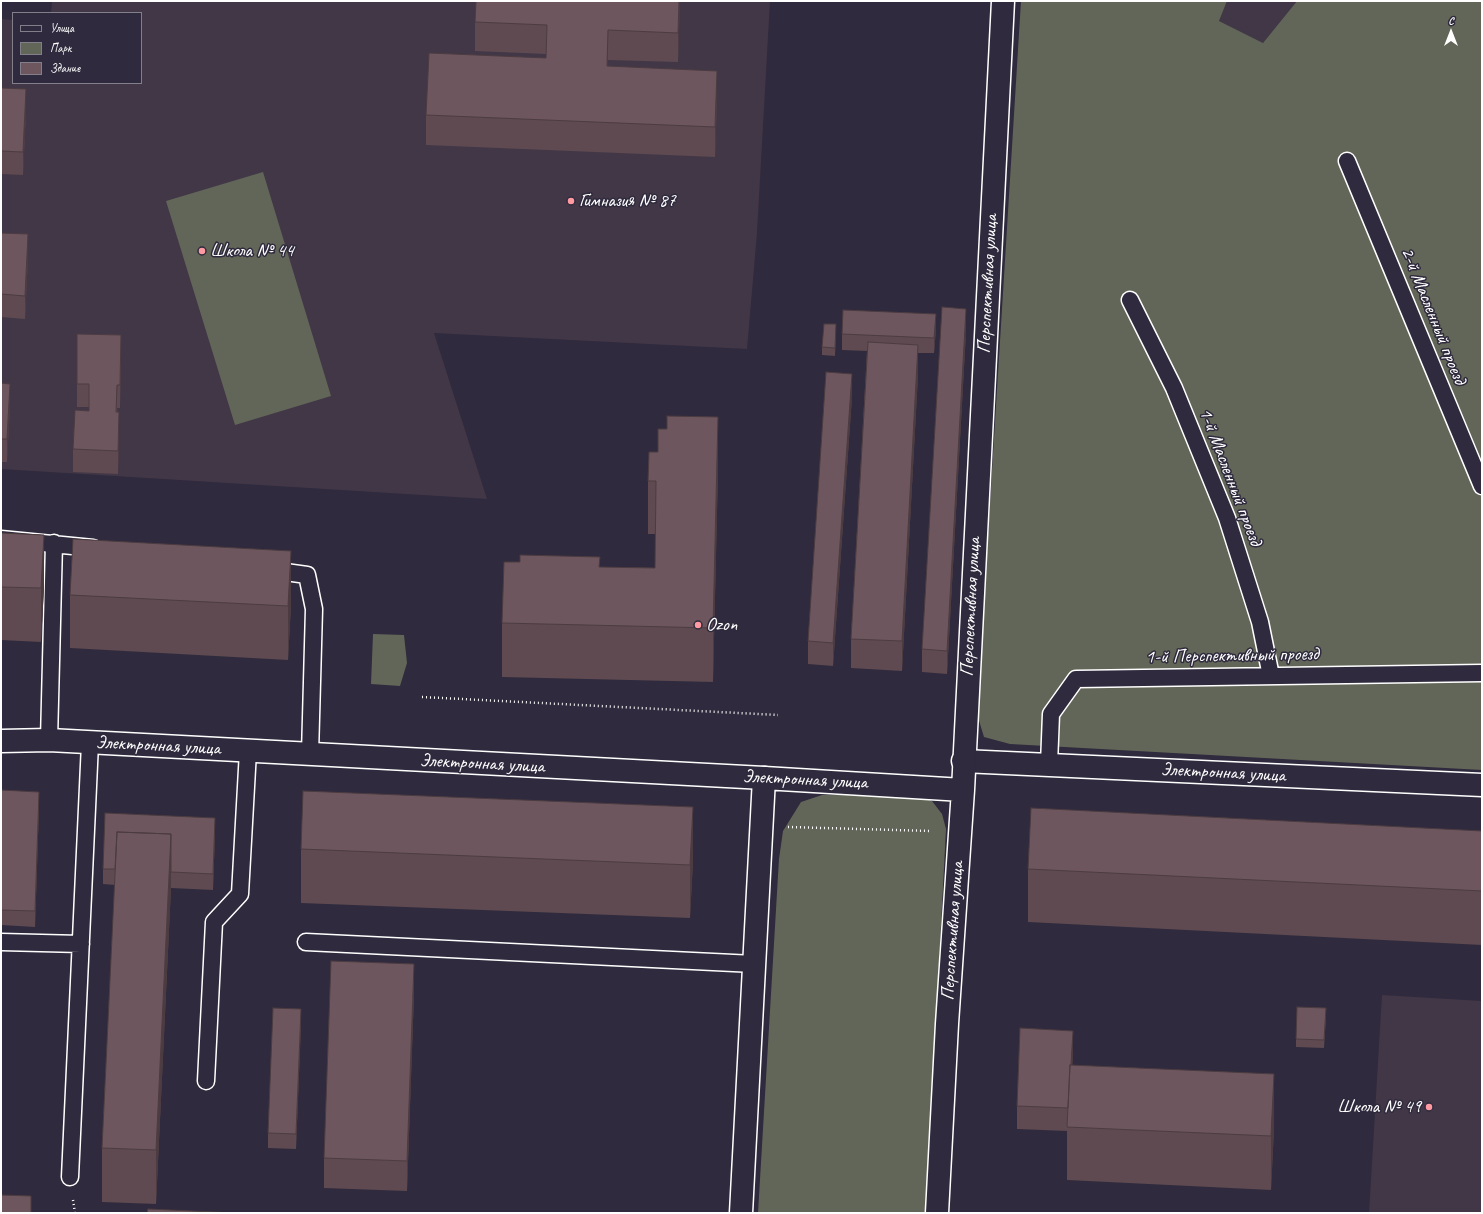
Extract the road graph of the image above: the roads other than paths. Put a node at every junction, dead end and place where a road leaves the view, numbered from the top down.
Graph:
1 (1003, 1) edge
2 (1347, 161) dead end
3 (1130, 300) dead end
4 (1482, 486) edge
5 (1, 539) edge
6 (54, 543) junction
7 (109, 550) edge
8 (260, 569) edge
9 (1482, 673) edge
10 (1271, 676) junction
11 (49, 740) junction
12 (1, 741) edge
13 (90, 743) junction
14 (248, 751) junction
15 (310, 754) junction
16 (964, 761) junction
17 (1049, 764) junction
18 (764, 778) junction
19 (1482, 785) edge
20 (963, 790) junction
21 (1, 942) edge
22 (306, 942) dead end
23 (81, 944) junction
24 (754, 964) junction
25 (206, 1081) dead end
26 (70, 1177) dead end
27 (742, 1213) edge
28 (937, 1213) edge

1 - 16 street, Перспективная улица
2 - 4 lane, 2-й Масленный проезд
3 - 10 lane, 1-й Масленный проезд
5 - 6 lane
6 - 7 lane
6 - 11 lane
8 - 15 lane
9 - 10 lane, 1-й Перспективный проезд
10 - 17 lane, 1-й Перспективный проезд
11 - 12 street, Электронная улица
11 - 13 street, Электронная улица
13 - 14 street, Электронная улица
13 - 23 lane
14 - 15 street, Электронная улица
14 - 25 lane
15 - 18 street, Электронная улица
16 - 17 street, Электронная улица
16 - 20 street, Перспективная улица
17 - 19 street, Электронная улица
18 - 20 street, Электронная улица
18 - 24 street
20 - 28 street, Перспективная улица
21 - 23 lane
22 - 24 lane
23 - 26 lane
24 - 27 street

